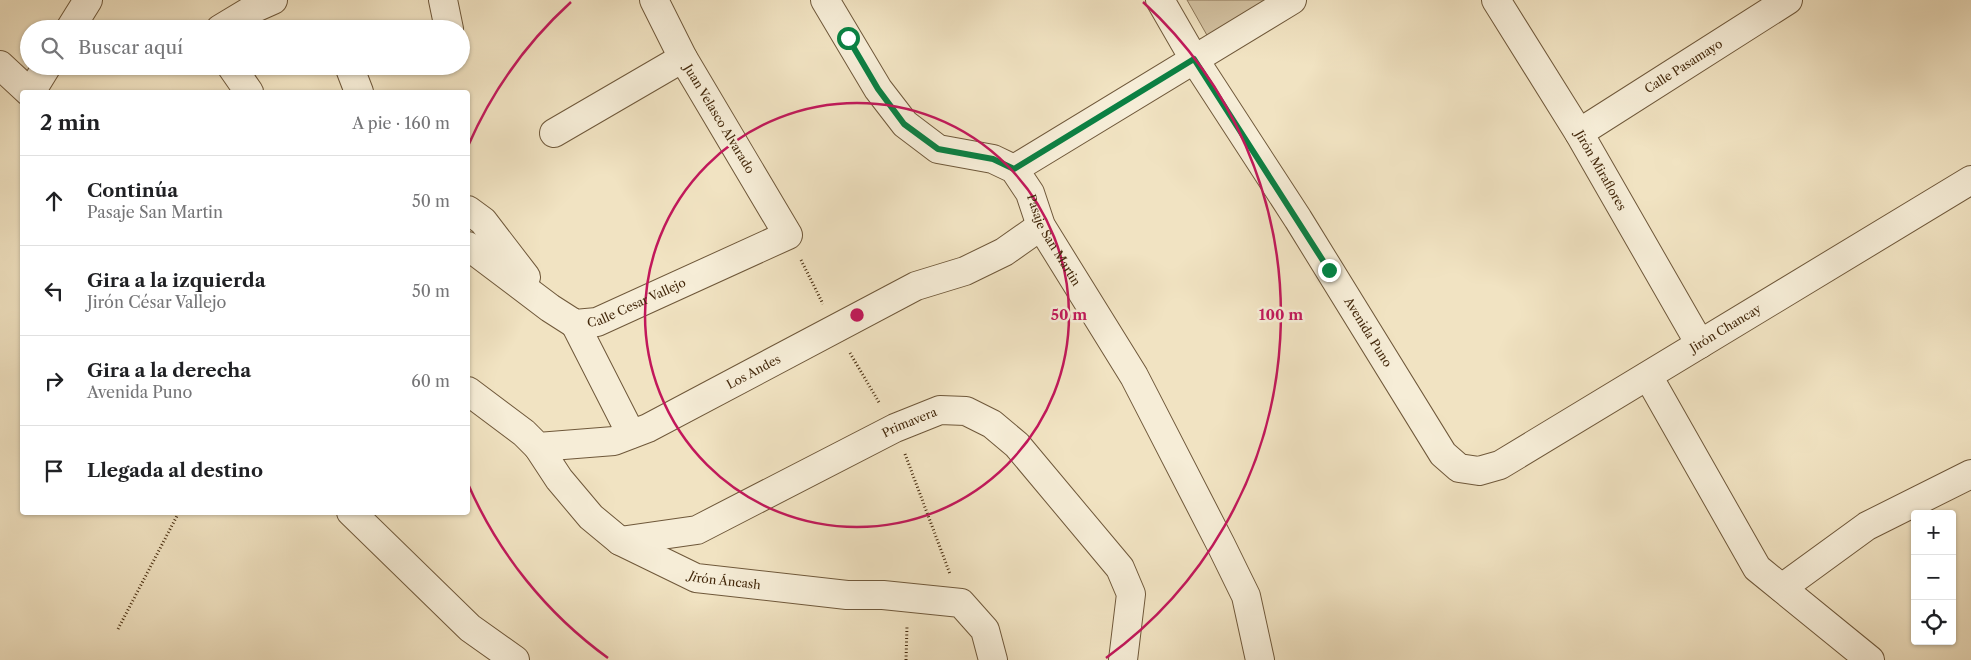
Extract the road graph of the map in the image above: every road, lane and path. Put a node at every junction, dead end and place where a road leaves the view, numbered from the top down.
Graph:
1 (88, 0) edge
2 (273, 0) edge
3 (443, 0) edge
4 (654, 0) edge
5 (825, 0) edge
6 (1160, 0) edge
7 (1292, 0) edge
8 (1496, 0) edge
9 (1788, 0) edge
10 (76, 20) edge
11 (235, 20) edge
12 (447, 20) edge
13 (683, 58) junction
14 (1194, 59) junction
15 (0, 65) edge
16 (41, 75) edge
17 (237, 75) edge
18 (352, 75) edge
19 (28, 90) edge
20 (31, 90) edge
21 (248, 90) edge
22 (357, 90) edge
23 (554, 133) dead end
24 (1579, 133) junction
25 (1014, 169) junction
26 (1971, 180) edge
27 (470, 211) edge
28 (1041, 226) junction
29 (788, 235) joint
30 (470, 248) edge
31 (550, 308) junction
32 (576, 324) junction
33 (1700, 344) junction
34 (1648, 376) junction
35 (470, 392) edge
36 (631, 434) junction
37 (538, 448) junction
38 (1479, 471) joint
39 (1971, 474) edge
40 (177, 515) edge
41 (354, 515) edge
42 (620, 541) junction
43 (1782, 588) junction
44 (908, 597) junction
45 (118, 629) dead end
46 (987, 634) junction
47 (1866, 659) edge
48 (515, 660) edge
49 (906, 660) edge
50 (973, 660) edge
51 (993, 660) edge
52 (1123, 660) edge
53 (1260, 660) edge

1 - 10 street
2 - 11 street
3 - 12 street
4 - 13 street, Juan Velasco Alvarado
5 - 25 street
6 - 14 street, Avenida Puno
7 - 14 street
8 - 24 street, Jirón Miraflores
9 - 24 street, Calle Pasamayo
13 - 23 street
13 - 29 street, Juan Velasco Alvarado
14 - 25 street
14 - 38 street, Avenida Puno
15 - 19 street
16 - 20 street
17 - 21 street
18 - 22 street
24 - 33 street, Jirón Miraflores
25 - 28 street, Pasaje San Martin
26 - 33 street, Jirón Chancay
27 - 31 street
28 - 36 street, Los Andes
28 - 53 street, Pasaje San Martin
29 - 32 street, Calle Cesar Vallejo
30 - 31 street, Calle Cesar Vallejo
31 - 32 street, Calle Cesar Vallejo
32 - 36 street
33 - 34 street, Jirón Chancay
34 - 38 street, Jirón Chancay
34 - 43 street
35 - 37 street
36 - 37 street, Los Andes
37 - 42 street, Jirón Áncash
39 - 43 street
40 - 45 path
41 - 48 street
42 - 44 street, Jirón Áncash
42 - 52 street, Primavera
43 - 47 street
44 - 46 street, Jirón Áncash
44 - 49 path
46 - 50 street
46 - 51 street

